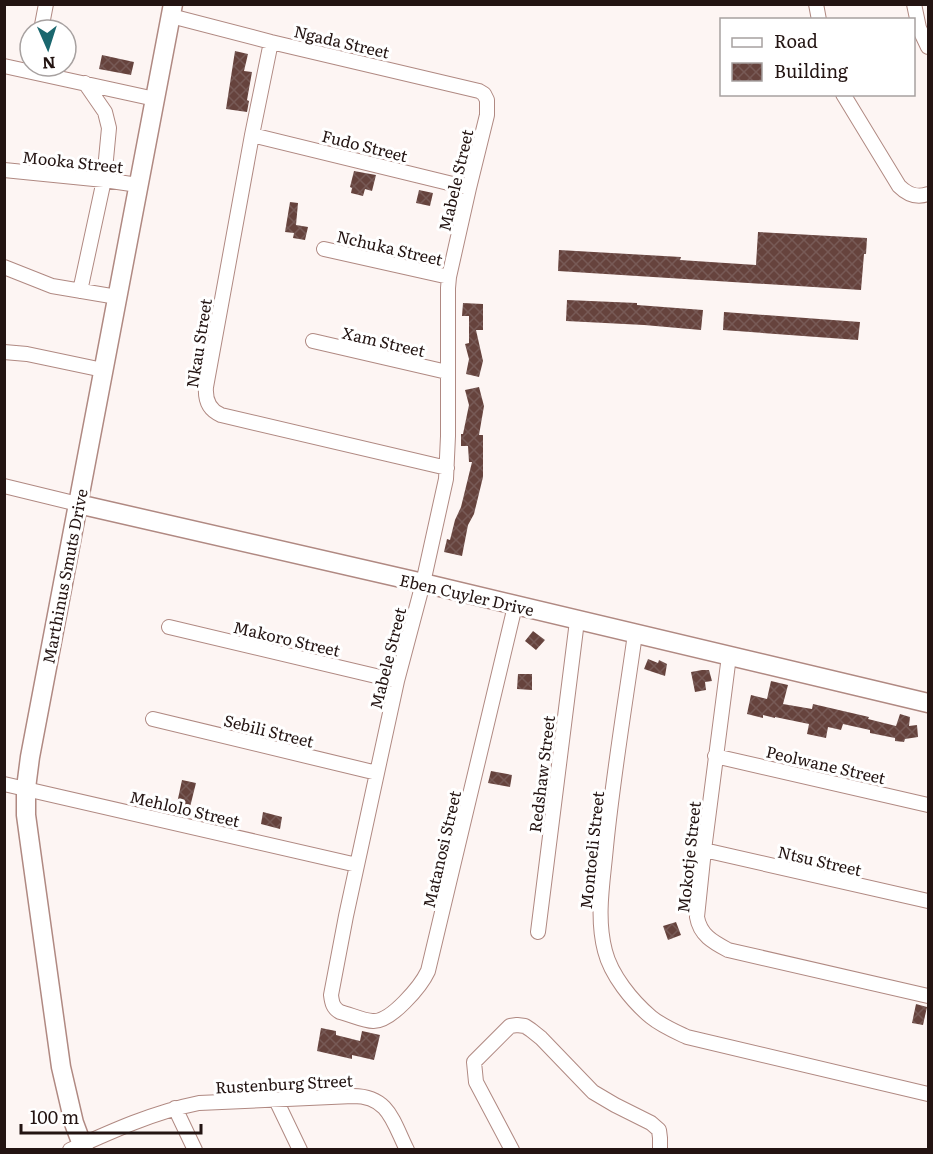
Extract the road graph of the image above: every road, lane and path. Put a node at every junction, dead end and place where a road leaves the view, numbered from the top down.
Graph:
1 (914, 4) edge
2 (172, 10) edge
3 (272, 42) junction
4 (928, 47) edge
5 (67, 78) edge
6 (85, 83) junction
7 (844, 96) edge
8 (155, 99) junction
9 (487, 115) joint
10 (252, 135) junction
11 (4, 170) edge
12 (104, 180) junction
13 (138, 185) junction
14 (469, 188) junction
15 (928, 194) edge
16 (324, 249) dead end
17 (4, 267) edge
18 (450, 277) junction
19 (80, 291) junction
20 (117, 297) junction
21 (313, 341) dead end
22 (4, 352) edge
23 (103, 370) junction
24 (447, 372) junction
25 (447, 468) junction
26 (4, 486) edge
27 (78, 504) junction
28 (423, 583) junction
29 (514, 606) junction
30 (577, 621) junction
31 (169, 627) dead end
32 (635, 634) junction
33 (729, 656) junction
34 (397, 681) junction
35 (928, 703) edge
36 (153, 718) dead end
37 (715, 756) junction
38 (377, 773) junction
39 (4, 784) edge
40 (26, 788) junction
41 (928, 805) edge
42 (704, 850) junction
43 (357, 865) junction
44 (928, 901) edge
45 (538, 932) dead end
46 (331, 995) joint
47 (928, 996) edge
48 (928, 1094) edge
49 (276, 1100) junction
50 (175, 1108) junction
51 (78, 1148) edge
52 (195, 1149) edge
53 (300, 1149) edge
54 (407, 1149) edge
55 (512, 1149) edge
56 (660, 1149) edge

1 - 4 street
2 - 3 street, Ngada Street
2 - 8 street, Marthinus Smuts Drive
3 - 9 street, Ngada Street
3 - 10 street, Nkau Street
5 - 6 street
6 - 8 street
6 - 12 street
7 - 15 street
8 - 13 street, Marthinus Smuts Drive
9 - 14 street, Mabele Street
10 - 14 street, Fudo Street
10 - 25 street, Nkau Street
11 - 12 street, Mooka Street
12 - 13 street, Mooka Street
12 - 19 street
13 - 20 street, Marthinus Smuts Drive
14 - 18 street, Mabele Street
16 - 18 street, Nchuka Street
17 - 19 street
18 - 24 street, Mabele Street
19 - 20 street
20 - 23 street, Marthinus Smuts Drive
21 - 24 street, Xam Street
22 - 23 street
23 - 27 street, Marthinus Smuts Drive
24 - 25 street, Mabele Street
25 - 28 street, Mabele Street
26 - 27 street, Eben Cuyler Drive
27 - 28 street, Eben Cuyler Drive
27 - 40 street, Marthinus Smuts Drive
28 - 29 street, Eben Cuyler Drive
28 - 34 street, Mabele Street
29 - 30 street, Eben Cuyler Drive
29 - 46 street, Matanosi Street
30 - 32 street, Eben Cuyler Drive
30 - 45 street, Redshaw Street
31 - 34 street, Makoro Street
32 - 33 street, Eben Cuyler Drive
32 - 48 street, Montoeli Street
33 - 35 street, Eben Cuyler Drive
33 - 37 street, Mokotje Street
34 - 38 street, Mabele Street
36 - 38 street, Sebili Street
37 - 41 street, Peolwane Street
37 - 42 street, Mokotje Street
38 - 43 street, Mabele Street
39 - 40 street, Mehlolo Street
40 - 43 street, Mehlolo Street
40 - 51 street, Marthinus Smuts Drive
42 - 44 street, Ntsu Street
42 - 47 street, Mokotje Street
43 - 46 street, Mabele Street
49 - 50 street, Rustenburg Street
49 - 53 street
49 - 54 street, Rustenburg Street
50 - 51 street, Rustenburg Street
50 - 52 street
55 - 56 street

